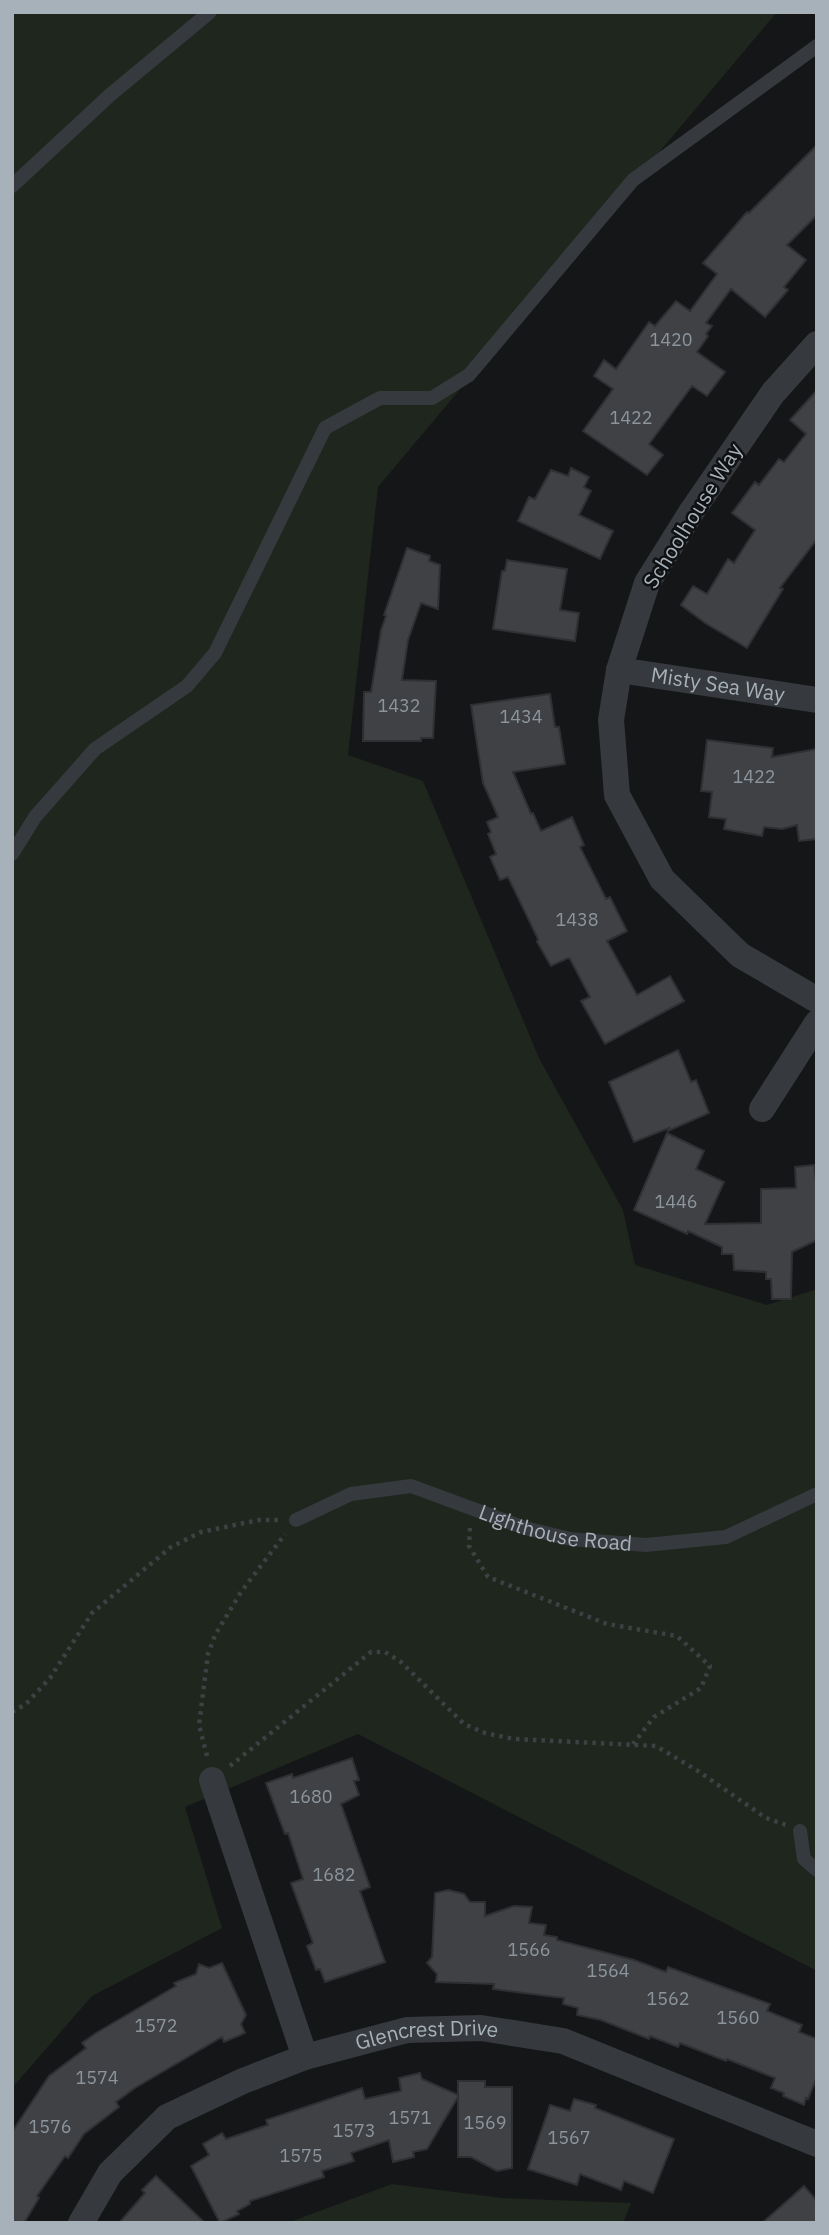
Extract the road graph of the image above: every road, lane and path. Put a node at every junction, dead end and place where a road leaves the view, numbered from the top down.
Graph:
1 (210, 12) edge
2 (817, 46) edge
3 (12, 186) edge
4 (817, 344) edge
5 (619, 670) junction
6 (817, 700) edge
7 (12, 854) edge
8 (817, 1000) edge
9 (817, 1023) edge
10 (762, 1108) dead end
11 (817, 1494) edge
12 (472, 1508) junction
13 (296, 1520) junction
14 (12, 1712) edge
15 (632, 1745) junction
16 (212, 1780) junction
17 (800, 1831) joint
18 (817, 1870) edge
19 (305, 2057) junction
20 (817, 2144) edge
21 (81, 2223) edge

1 - 3 lane
2 - 7 lane
4 - 5 street, Schoolhouse Way
5 - 6 street, Misty Sea Way
5 - 8 street, Schoolhouse Way
9 - 10 street
11 - 12 lane, Lighthouse Road
12 - 13 lane, Lighthouse Road
12 - 15 path
13 - 14 path
13 - 16 path
15 - 16 path
15 - 17 path
16 - 19 street
17 - 18 lane
19 - 20 street, Glencrest Drive
19 - 21 street, Glencrest Drive

